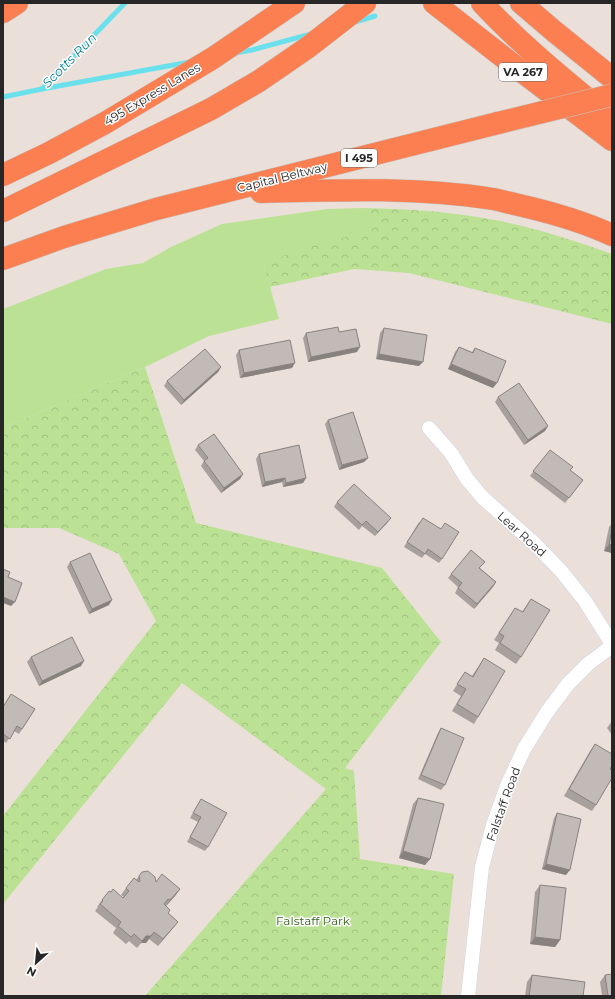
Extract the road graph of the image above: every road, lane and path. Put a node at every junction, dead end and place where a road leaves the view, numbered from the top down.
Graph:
1 (17, 3) edge
2 (294, 3) edge
3 (365, 3) edge
4 (434, 3) edge
5 (482, 3) edge
6 (521, 3) edge
7 (3, 12) edge
8 (612, 78) edge
9 (612, 95) edge
10 (612, 119) edge
11 (612, 140) edge
12 (3, 175) edge
13 (220, 193) junction
14 (3, 211) edge
15 (612, 235) edge
16 (3, 259) edge
17 (429, 428) dead end
18 (612, 645) edge
19 (468, 996) edge

1 - 7 highway
2 - 12 highway, 495 Express Lanes
3 - 14 highway
4 - 11 highway, VA 267
5 - 10 highway
6 - 8 highway
9 - 13 highway, Capital Beltway / I 495, bridge
13 - 15 highway
13 - 16 highway, Capital Beltway / I 495
17 - 18 street, Lear Road
18 - 19 street, Falstaff Road

